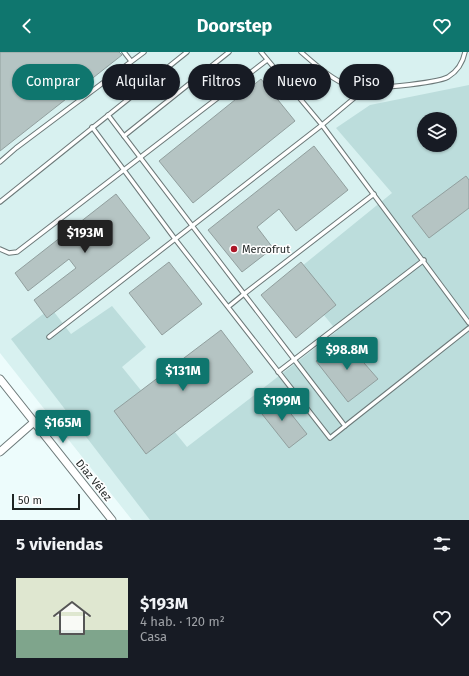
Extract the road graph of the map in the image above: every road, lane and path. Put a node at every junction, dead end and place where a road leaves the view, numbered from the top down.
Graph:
1 (124, 52) edge
2 (144, 52) edge
3 (187, 52) edge
4 (229, 52) edge
5 (261, 52) edge
6 (301, 52) edge
7 (464, 52) edge
8 (267, 60) junction
9 (131, 61) junction
10 (339, 80) edge
11 (394, 86) edge
12 (351, 100) edge
13 (108, 115) junction
14 (322, 125) junction
15 (92, 128) junction
16 (124, 136) junction
17 (141, 158) junction
18 (0, 162) edge
19 (125, 171) junction
20 (374, 194) junction
21 (0, 202) edge
22 (192, 226) junction
23 (175, 239) junction
24 (0, 250) edge
25 (424, 260) junction
26 (244, 294) junction
27 (228, 306) junction
28 (469, 323) edge
29 (469, 328) edge
30 (49, 336) dead end
31 (294, 358) junction
32 (278, 372) junction
33 (0, 379) edge
34 (34, 422) junction
35 (344, 426) junction
36 (0, 452) edge
37 (112, 520) edge

1 - 9 lane
2 - 9 lane
3 - 13 lane
4 - 16 lane
5 - 8 lane
6 - 10 lane
7 - 11 lane
8 - 14 lane
8 - 17 lane
9 - 18 lane
12 - 14 lane
13 - 15 lane
13 - 16 lane
14 - 20 lane
14 - 22 lane
15 - 19 lane
15 - 21 lane
16 - 17 lane
17 - 19 lane
17 - 22 lane
19 - 23 lane
19 - 24 lane
20 - 25 lane
20 - 26 lane
22 - 23 lane
22 - 26 lane
23 - 27 lane
23 - 30 lane
25 - 28 lane
25 - 31 lane
26 - 27 lane
26 - 31 lane
27 - 32 lane
29 - 35 lane
31 - 32 lane
31 - 35 lane
32 - 35 lane
33 - 34 street, Díaz Vélez
34 - 36 street
34 - 37 street, Díaz Vélez

